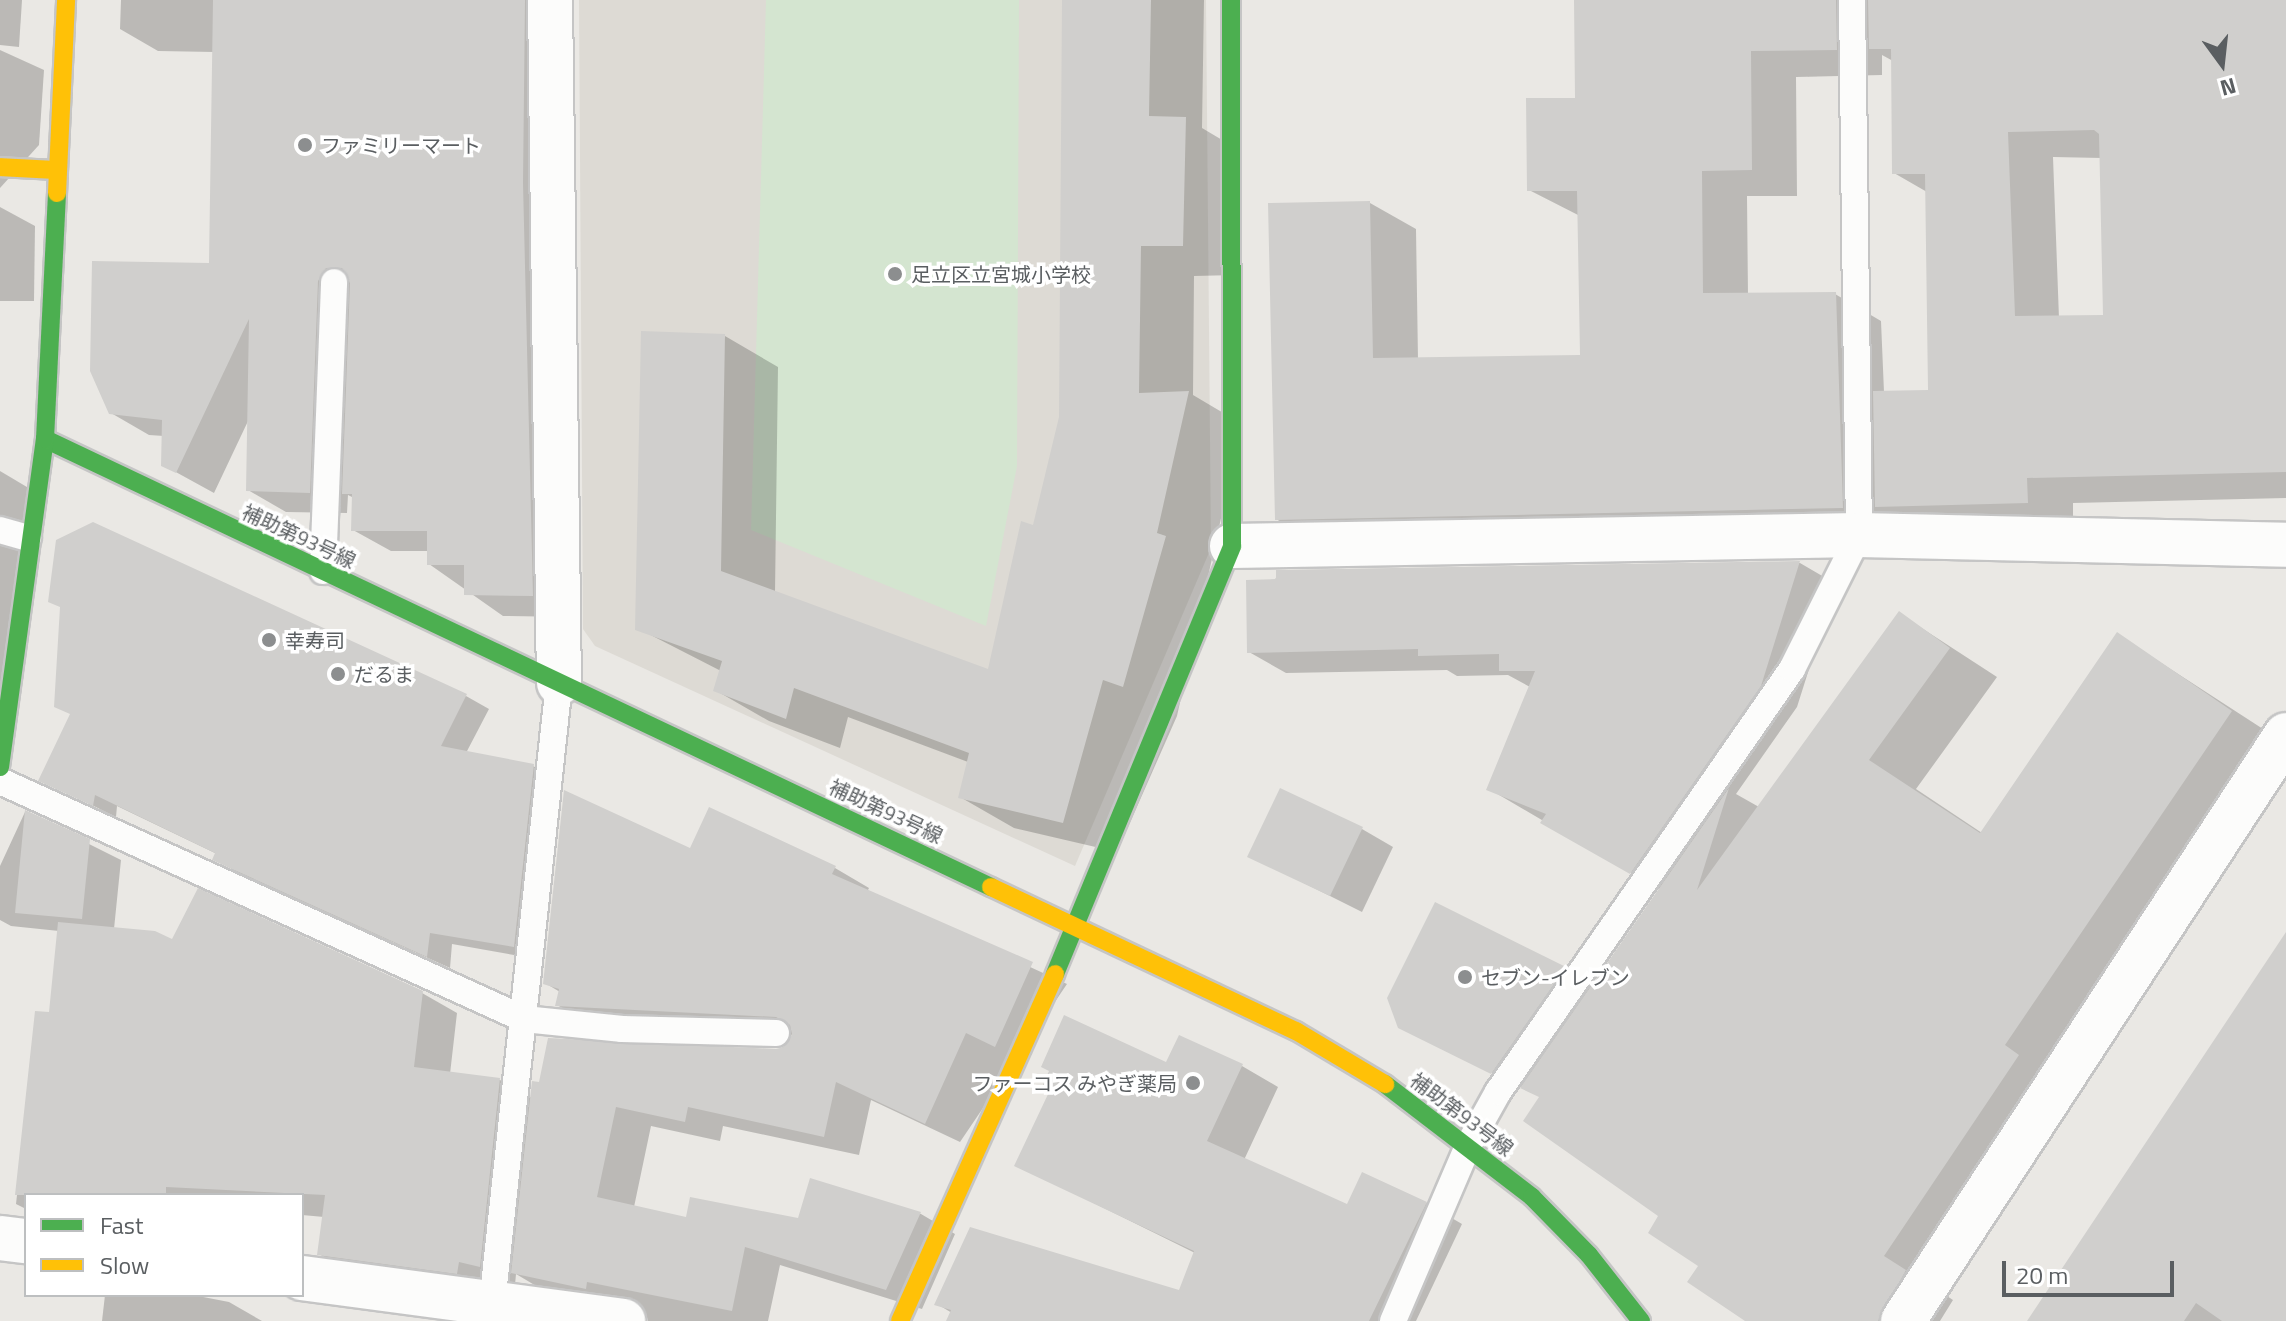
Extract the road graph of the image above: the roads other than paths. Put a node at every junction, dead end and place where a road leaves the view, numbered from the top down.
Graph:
1 (66, 0) edge
2 (550, 0) edge
3 (1231, 0) edge
4 (1852, 0) edge
5 (0, 167) edge
6 (56, 170) junction
7 (334, 282) dead end
8 (45, 439) junction
9 (0, 530) edge
10 (1859, 535) junction
11 (28, 538) junction
12 (2286, 545) edge
13 (1232, 546) junction
14 (323, 571) junction
15 (559, 683) junction
16 (2286, 735) edge
17 (0, 767) edge
18 (0, 781) edge
19 (1077, 925) junction
20 (524, 1019) junction
21 (776, 1033) dead end
22 (1469, 1144) junction
23 (0, 1238) edge
24 (24, 1241) edge
25 (304, 1278) edge
26 (492, 1304) junction
27 (623, 1321) edge
28 (900, 1321) edge
29 (1393, 1321) edge
30 (1641, 1321) edge
31 (1903, 1321) edge

1 - 6 street
2 - 15 street
3 - 13 street
4 - 10 lane
5 - 6 street
6 - 8 street
7 - 14 lane
8 - 11 street
8 - 14 street, 補助第93号線
9 - 11 lane
10 - 12 street
10 - 13 street
10 - 22 lane
11 - 17 street
13 - 19 street
14 - 15 street, 補助第93号線
15 - 19 street, 補助第93号線
15 - 20 lane
16 - 31 street
18 - 20 lane
19 - 22 street, 補助第93号線
19 - 28 street
20 - 21 lane
20 - 26 lane
22 - 29 lane
22 - 30 street, 補助第93号線
23 - 24 street
25 - 26 street
26 - 27 street

